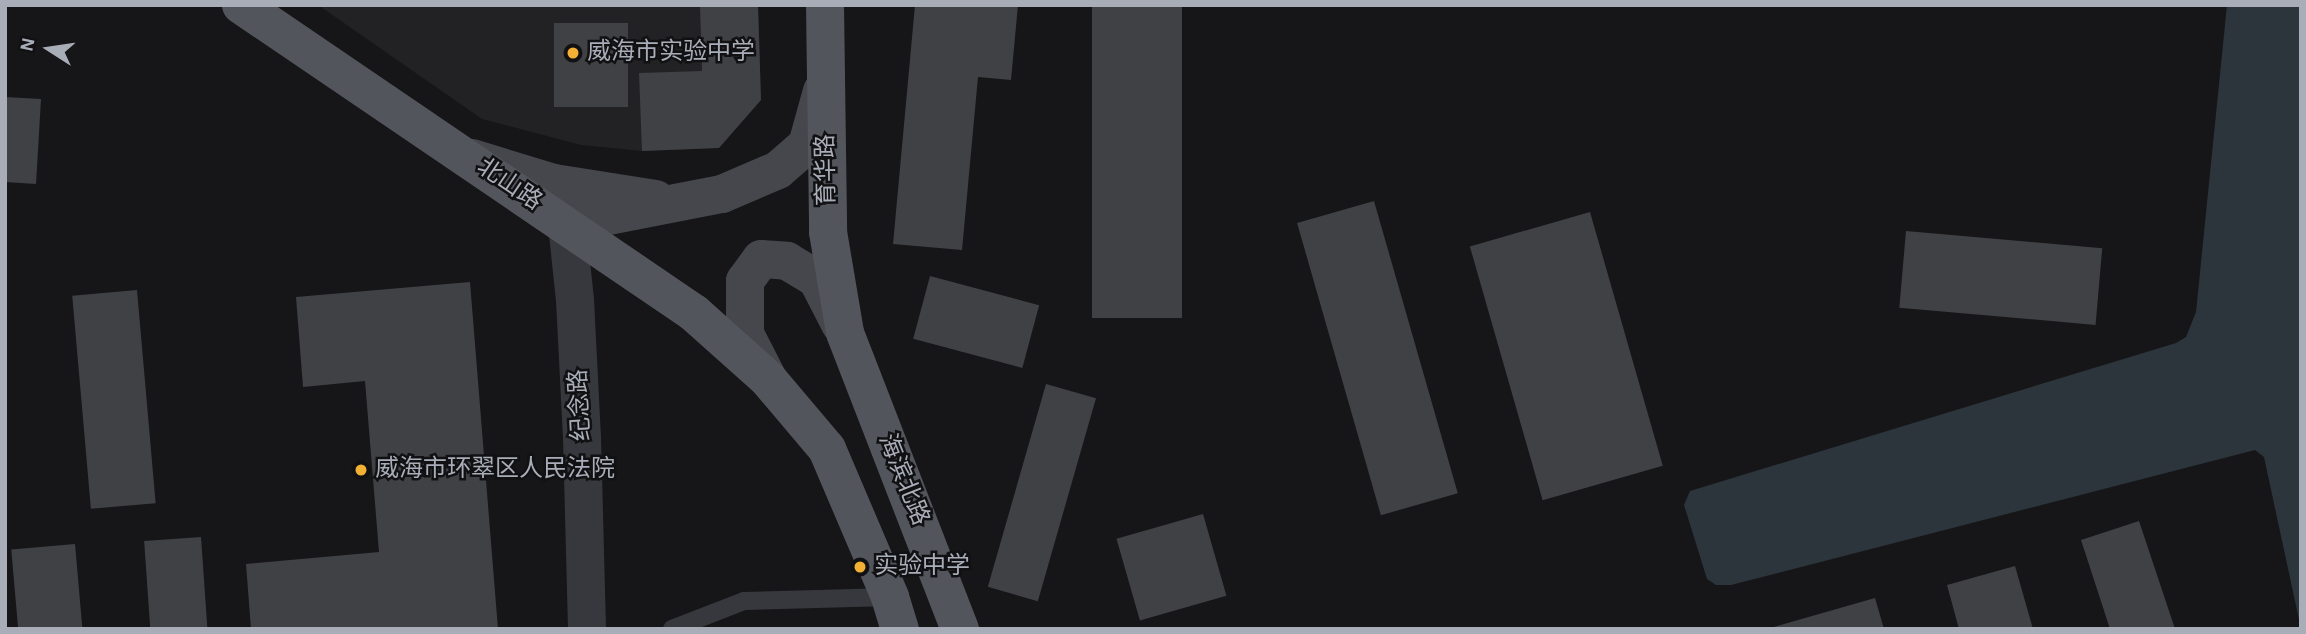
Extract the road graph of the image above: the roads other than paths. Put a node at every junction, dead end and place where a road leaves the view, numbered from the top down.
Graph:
1 (241, 5) edge
2 (825, 5) edge
3 (826, 78) junction
4 (467, 156) junction
5 (683, 204) junction
6 (567, 224) junction
7 (845, 332) junction
8 (767, 377) junction
9 (895, 613) edge
10 (587, 629) edge
11 (672, 629) edge
12 (960, 629) edge

1 - 4 main road, 北山路
2 - 3 main road, 育华路
3 - 5 main road
3 - 7 main road, 育华路
4 - 5 main road
4 - 6 main road, 北山路
5 - 6 main road
6 - 8 main road, 北山路
6 - 10 street, 纪念路
7 - 8 main road
7 - 12 main road, 海滨北路
8 - 9 main road
9 - 11 lane

